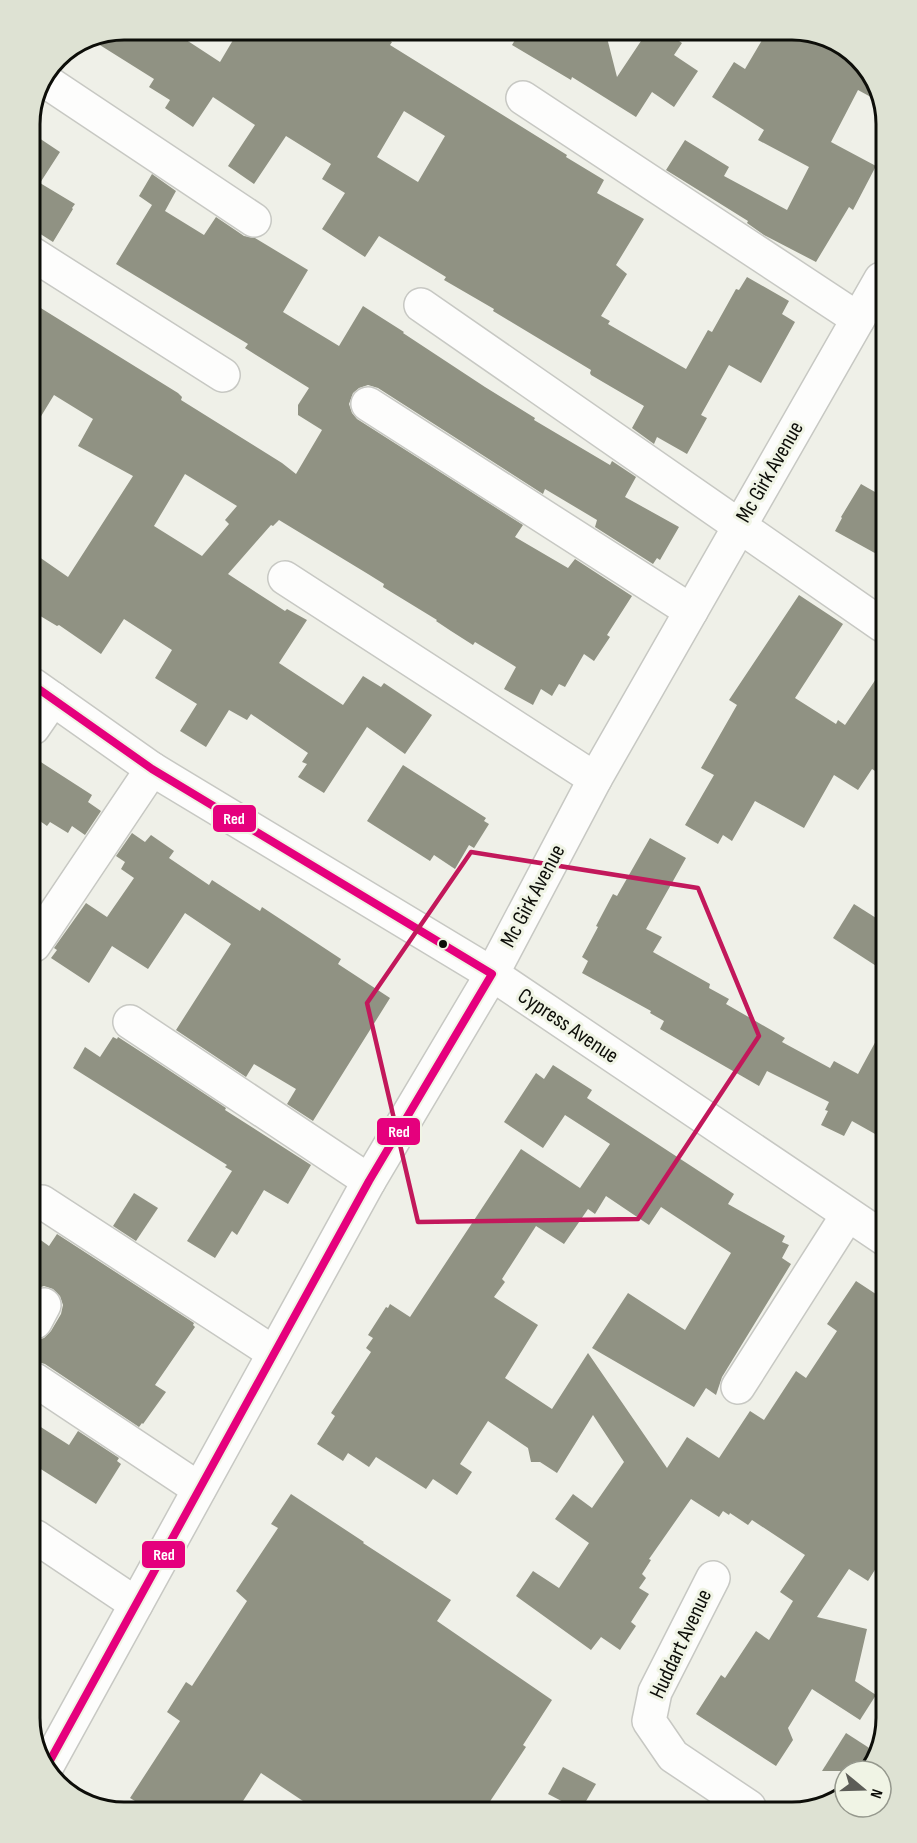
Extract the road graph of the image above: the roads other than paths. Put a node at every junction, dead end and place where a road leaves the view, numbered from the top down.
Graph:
1 (51, 84) edge
2 (523, 98) dead end
3 (254, 220) dead end
4 (41, 259) edge
5 (876, 288) edge
6 (422, 304) dead end
7 (858, 319) junction
8 (223, 375) dead end
9 (368, 404) dead end
10 (740, 525) junction
11 (285, 578) dead end
12 (691, 611) junction
13 (876, 621) edge
14 (43, 692) edge
15 (152, 769) junction
16 (595, 779) junction
17 (41, 935) edge
18 (492, 974) junction
19 (130, 1022) dead end
20 (369, 1181) junction
21 (42, 1202) dead end
22 (848, 1216) junction
23 (876, 1233) edge
24 (274, 1353) junction
25 (41, 1384) edge
26 (738, 1387) dead end
27 (199, 1489) junction
28 (41, 1540) edge
29 (713, 1578) dead end
30 (136, 1604) junction
31 (51, 1758) edge
32 (742, 1802) edge

1 - 3 street
2 - 7 street
4 - 8 street
5 - 7 street, Mc Girk Avenue
6 - 10 street
7 - 10 street, Mc Girk Avenue
9 - 12 street
10 - 12 street, Mc Girk Avenue
10 - 13 street
11 - 16 street
12 - 16 street, Mc Girk Avenue
14 - 15 street, Cypress Avenue
15 - 17 street
15 - 18 street, Cypress Avenue
16 - 18 street, Mc Girk Avenue
18 - 20 street, Mc Girk Avenue
18 - 22 street, Cypress Avenue
19 - 20 street
20 - 24 street, Mc Girk Avenue
21 - 24 street
22 - 23 street, Cypress Avenue
22 - 26 street
24 - 27 street, Mc Girk Avenue
25 - 27 street
27 - 30 street, Mc Girk Avenue
28 - 30 street
29 - 32 street, Huddart Avenue
30 - 31 street, Mc Girk Avenue

